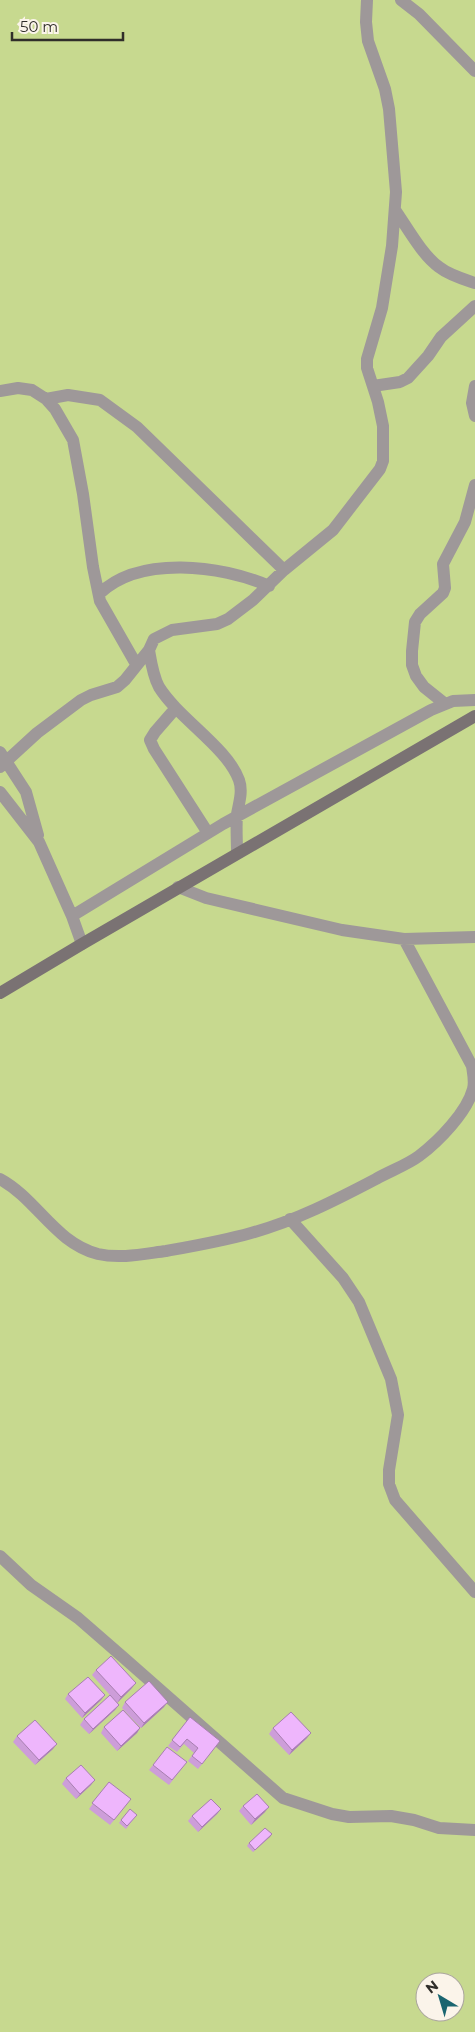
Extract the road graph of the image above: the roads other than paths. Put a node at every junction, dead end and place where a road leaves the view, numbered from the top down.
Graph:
1 (367, 0) edge
2 (402, 0) edge
3 (475, 71) edge
4 (395, 210) junction
5 (475, 283) edge
6 (475, 306) edge
7 (372, 386) junction
8 (475, 386) edge
9 (0, 390) edge
10 (46, 400) junction
11 (475, 416) edge
12 (475, 485) edge
13 (284, 570) junction
14 (268, 586) junction
15 (99, 594) junction
16 (149, 650) junction
17 (136, 664) junction
18 (475, 700) edge
19 (444, 703) junction
20 (175, 709) junction
21 (475, 716) edge
22 (2, 760) edge
23 (0, 792) edge
24 (237, 815) junction
25 (208, 833) junction
26 (39, 842) junction
27 (238, 853) junction
28 (178, 887) junction
29 (72, 916) junction
30 (475, 937) edge
31 (404, 939) junction
32 (82, 944) junction
33 (0, 993) edge
34 (0, 1179) edge
35 (290, 1219) junction
36 (0, 1556) edge
37 (475, 1592) edge
38 (475, 1830) edge

1 - 4 street
2 - 3 street
4 - 5 street
4 - 7 street
6 - 7 street
7 - 13 street
8 - 11 street
9 - 10 street
10 - 13 street
10 - 15 street
12 - 19 street
13 - 14 street
14 - 15 street
14 - 16 street
15 - 17 street
16 - 17 street
16 - 20 street
17 - 22 street
18 - 19 street
19 - 24 street
20 - 24 street
20 - 25 street
21 - 27 street
22 - 26 street
23 - 26 street
24 - 25 street
24 - 27 street
25 - 29 street
26 - 29 street
27 - 28 street
28 - 31 street
28 - 32 street
29 - 32 street
30 - 31 street
31 - 35 street
32 - 33 street
34 - 35 street
35 - 37 street
36 - 38 street

